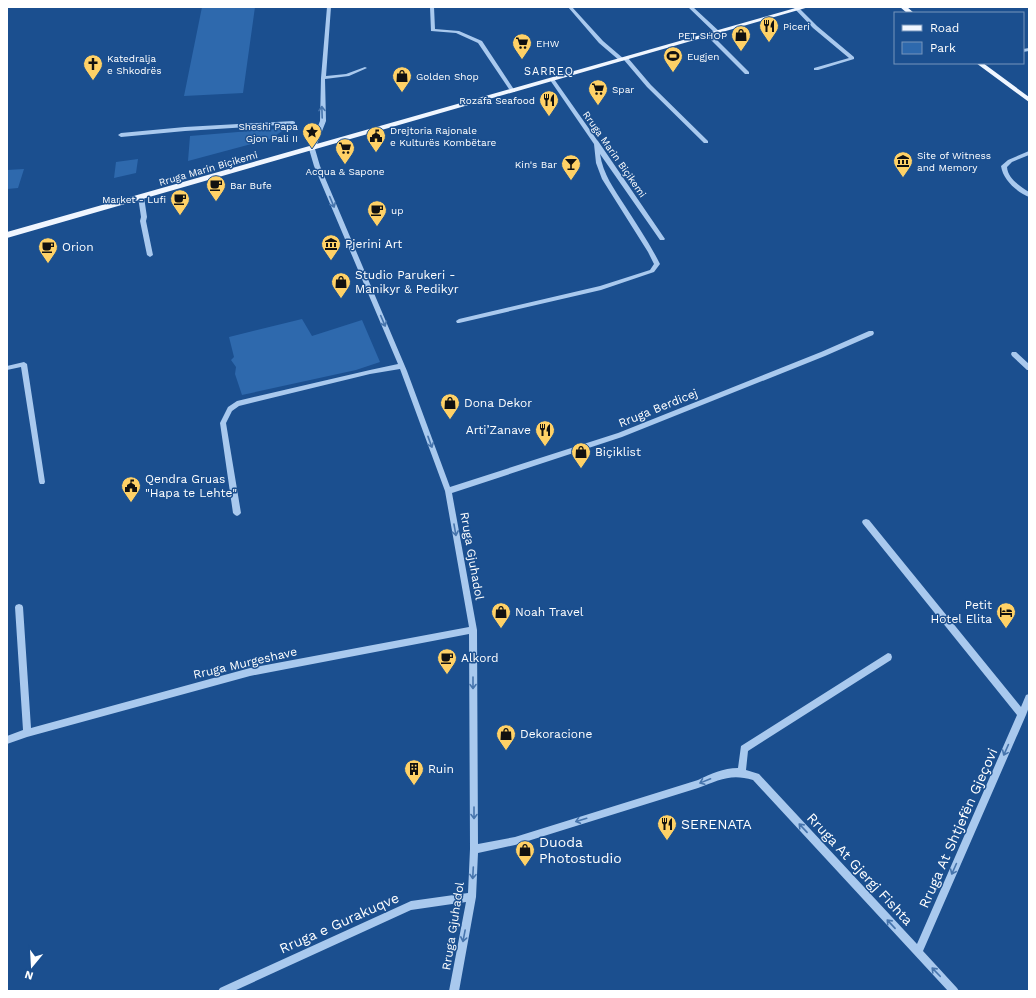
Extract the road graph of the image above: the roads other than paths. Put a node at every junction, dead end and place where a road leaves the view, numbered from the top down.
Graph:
1 (329, 7) edge
2 (432, 7) edge
3 (570, 7) edge
4 (690, 7) edge
5 (806, 7) edge
6 (796, 8) edge
7 (718, 33) junction
8 (709, 35) junction
9 (624, 60) junction
10 (980, 64) edge
11 (365, 68) dead end
12 (816, 69) dead end
13 (747, 73) dead end
14 (323, 78) junction
15 (552, 80) junction
16 (513, 91) junction
17 (1029, 100) edge
18 (293, 123) dead end
19 (121, 135) dead end
20 (596, 142) junction
21 (706, 142) dead end
22 (312, 149) junction
23 (1029, 153) edge
24 (1029, 195) edge
25 (141, 197) junction
26 (7, 235) edge
27 (662, 238) dead end
28 (150, 255) dead end
29 (459, 321) dead end
30 (871, 333) dead end
31 (1014, 354) dead end
32 (401, 366) junction
33 (7, 368) edge
34 (1029, 368) edge
35 (42, 482) dead end
36 (448, 491) junction
37 (237, 513) dead end
38 (866, 522) dead end
39 (19, 607) dead end
40 (473, 630) junction
41 (888, 657) dead end
42 (1029, 698) edge
43 (1022, 714) junction
44 (27, 733) junction
45 (7, 740) edge
46 (742, 772) junction
47 (474, 849) junction
48 (472, 897) junction
49 (918, 953) junction
50 (223, 991) edge
51 (454, 991) edge
52 (954, 991) edge

1 - 14 street
2 - 16 street
3 - 9 street
4 - 7 street
5 - 6 main road, Rruga Marin Biçikemi
6 - 7 main road, Rruga Marin Biçikemi
6 - 12 street
7 - 8 main road, Rruga Marin Biçikemi
8 - 9 main road, Rruga Marin Biçikemi
8 - 13 street
9 - 15 main road, Rruga Marin Biçikemi
9 - 21 street
10 - 17 main road
11 - 14 street
22 -> 14 street
15 - 16 main road, Rruga Marin Biçikemi
15 - 20 street, Rruga Marin Biçikemi
16 - 22 main road, Rruga Marin Biçikemi
18 - 19 street
20 - 27 street, Rruga Marin Biçikemi
20 - 29 street
22 - 25 main road, Rruga Marin Biçikemi
22 -> 32 street, Rruga Gjuhadol
23 - 24 street
25 - 26 main road, Rruga Marin Biçikemi
25 - 28 street
30 - 36 street, Rruga Berdicej
31 - 34 street
32 -> 36 street, Rruga Gjuhadol
32 - 37 street
33 - 35 street
36 -> 40 street, Rruga Gjuhadol
38 - 43 street
39 - 44 street
40 - 44 street, Rruga Murgeshave
40 -> 47 street, Rruga Gjuhadol
41 - 46 street
42 - 43 street, Rruga At Shtjefën Gjeçovi
43 -> 49 street, Rruga At Shtjefën Gjeçovi
44 - 45 street, Rruga Murgeshave
46 -> 47 street
49 -> 46 street, Rruga At Gjergj Fishta
47 -> 48 street, Rruga Gjuhadol
48 - 50 street, Rruga e Gurakuqve
48 -> 51 street, Rruga Gjuhadol
52 -> 49 street, Rruga At Gjergj Fishta

